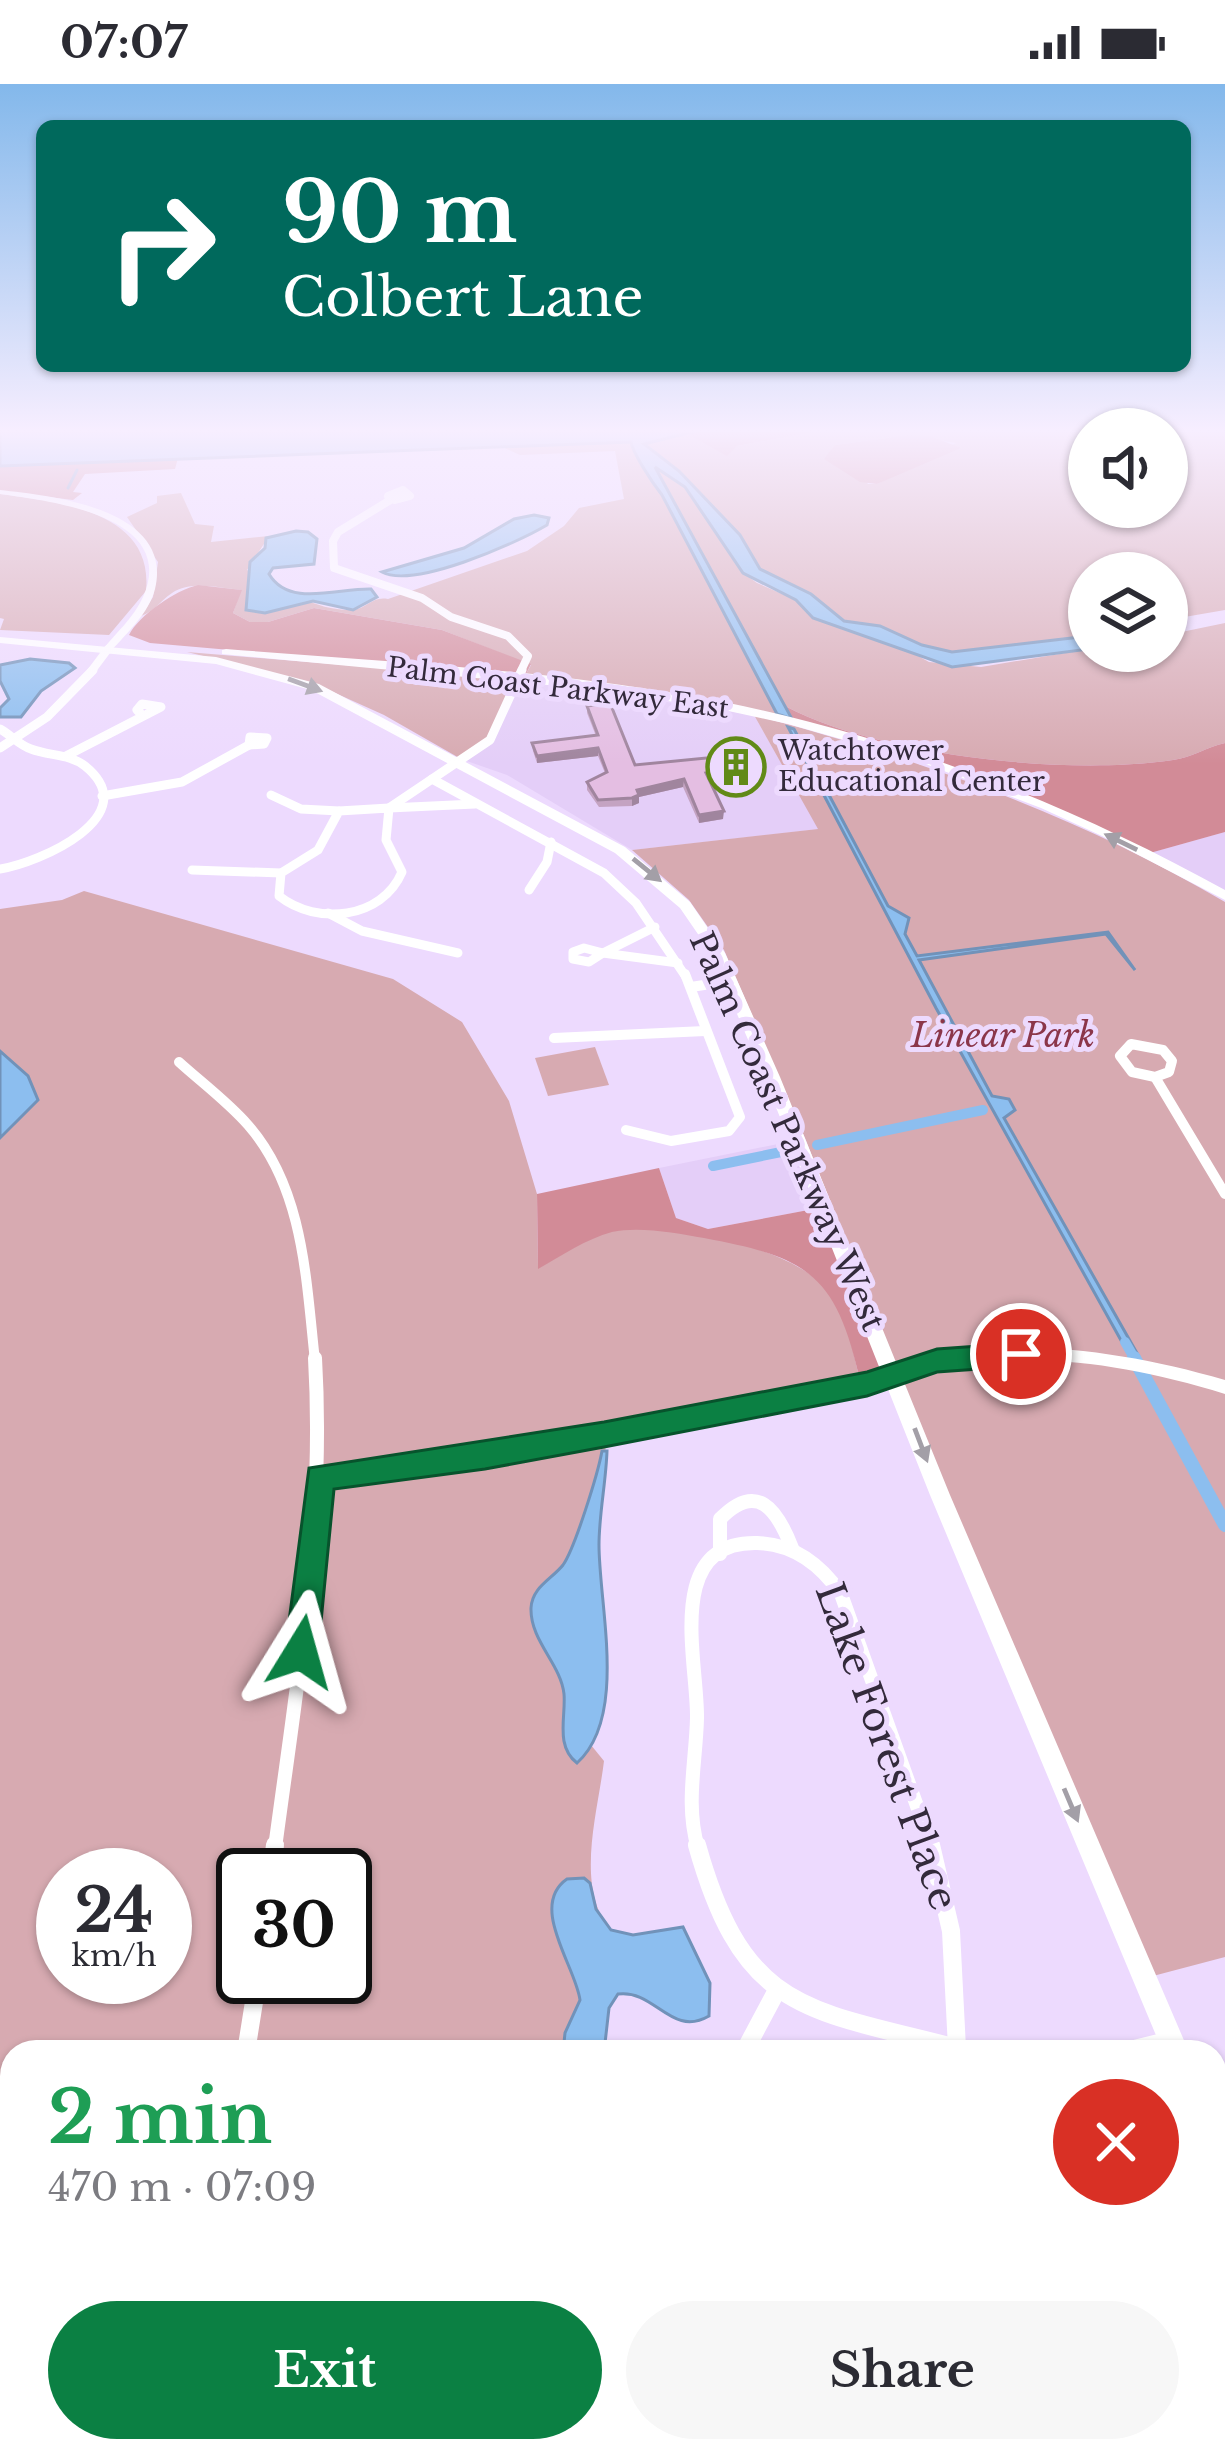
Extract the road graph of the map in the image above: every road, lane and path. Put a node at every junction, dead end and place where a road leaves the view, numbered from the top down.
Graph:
1 (140, 542) edge
2 (336, 542) edge
3 (0, 637) edge
4 (111, 645) junction
5 (519, 678) junction
6 (142, 715) dead end
7 (0, 733) edge
8 (15, 739) junction
9 (249, 745) dead end
10 (0, 748) edge
11 (66, 757) junction
12 (461, 762) junction
13 (432, 779) junction
14 (271, 795) dead end
15 (102, 796) junction
16 (475, 804) junction
17 (389, 807) junction
18 (338, 811) junction
19 (551, 842) junction
20 (0, 869) edge
21 (192, 870) dead end
22 (280, 873) junction
23 (529, 890) dead end
24 (1225, 896) edge
25 (327, 913) junction
26 (655, 927) junction
27 (458, 953) dead end
28 (680, 963) junction
29 (730, 980) junction
30 (691, 987) junction
31 (705, 1031) junction
32 (554, 1038) dead end
33 (178, 1062) dead end
34 (1156, 1077) junction
35 (626, 1130) dead end
36 (1225, 1194) edge
37 (894, 1372) junction
38 (1225, 1387) edge
39 (320, 1477) junction
40 (792, 1548) junction
41 (720, 1554) junction
42 (275, 1848) edge
43 (776, 1992) junction
44 (254, 2004) edge
45 (248, 2040) edge
46 (750, 2040) edge
47 (929, 2040) edge
48 (957, 2040) edge
49 (1171, 2040) edge

1 - 4 street
2 - 5 street
3 - 4 main road, Palm Coast Parkway West
4 - 5 main road, Palm Coast Parkway East
4 - 8 street
4 -> 12 main road, Palm Coast Parkway West
5 - 12 street
24 -> 5 main road, Palm Coast Parkway East
6 - 11 street
7 - 8 street
8 - 10 street
8 - 11 street
9 - 15 street
11 - 15 street
12 - 13 street
12 -> 29 main road, Palm Coast Parkway West
13 - 16 street
13 - 17 street
14 - 18 street
15 - 20 street
16 - 17 street
16 - 19 street
17 - 18 street
17 - 25 street
18 - 22 street
19 - 23 street
19 - 26 street
21 - 22 street
22 - 25 street
25 - 27 street
26 - 28 street
26 - 28 street
28 - 30 street
29 - 30 street
29 - 37 main road, Palm Coast Parkway West
30 - 31 street
31 - 32 street
31 - 35 street
33 - 39 street
34 - 34 street
34 - 36 street
37 - 38 street
37 - 39 street
37 -> 49 main road, Palm Coast Parkway West
39 - 42 street
40 - 41 street, Lake Forest Place
40 - 41 street
40 - 48 street, Lake Forest Place
41 - 43 street
43 - 46 street
43 - 47 street
44 - 45 street

